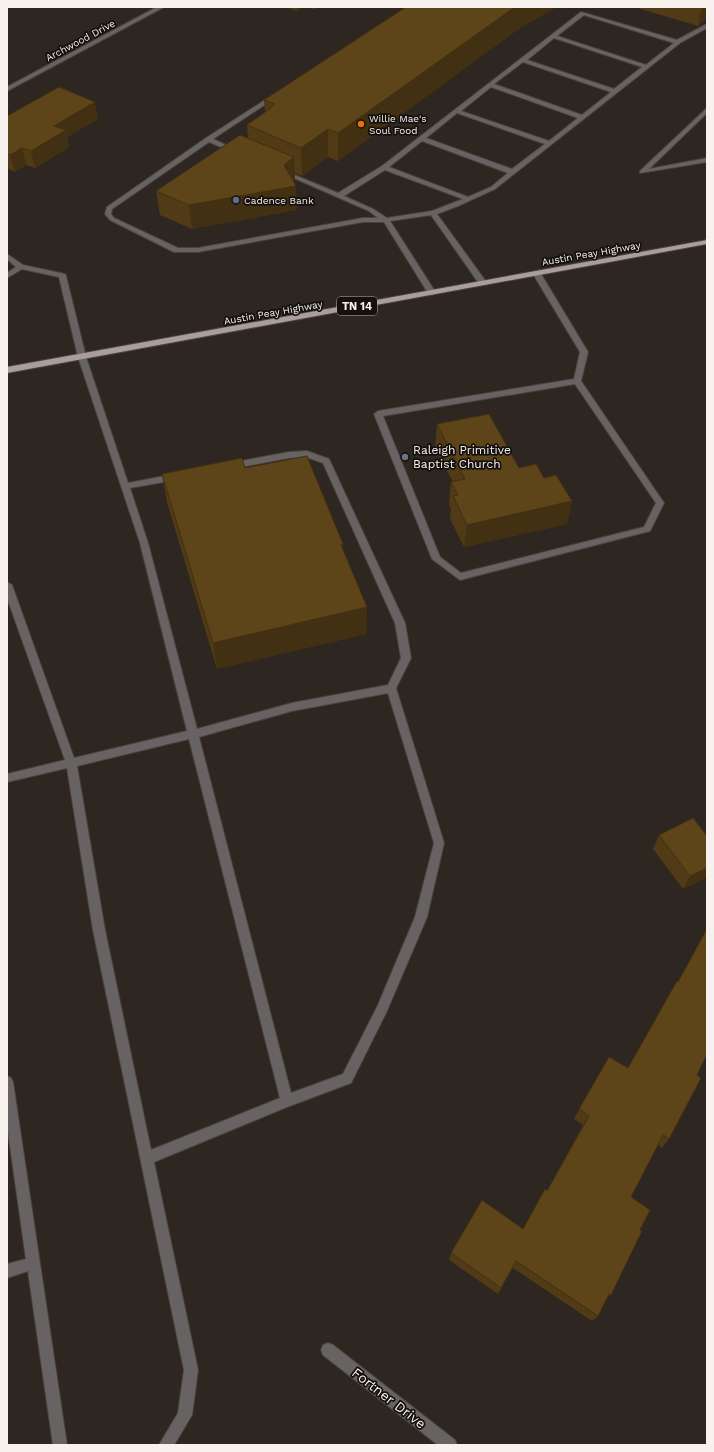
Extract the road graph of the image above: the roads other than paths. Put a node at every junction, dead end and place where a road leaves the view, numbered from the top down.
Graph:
1 (161, 7) edge
2 (707, 26) edge
3 (552, 36) junction
4 (678, 42) junction
5 (522, 60) junction
6 (647, 67) junction
7 (490, 84) junction
8 (7, 89) edge
9 (280, 92) edge
10 (616, 92) junction
11 (707, 110) edge
12 (456, 111) junction
13 (583, 118) junction
14 (421, 138) junction
15 (208, 139) junction
16 (550, 143) junction
17 (242, 154) edge
18 (707, 160) edge
19 (384, 167) junction
20 (276, 169) edge
21 (514, 172) junction
22 (339, 196) junction
23 (468, 199) junction
24 (433, 213) junction
25 (386, 220) junction
26 (707, 242) edge
27 (7, 256) edge
28 (21, 267) junction
29 (537, 274) junction
30 (7, 276) edge
31 (483, 283) junction
32 (432, 293) junction
33 (82, 357) junction
34 (7, 370) edge
35 (577, 381) junction
36 (219, 468) edge
37 (180, 476) edge
38 (126, 486) junction
39 (7, 585) edge
40 (391, 688) junction
41 (193, 734) junction
42 (71, 763) junction
43 (7, 778) edge
44 (7, 1082) edge
45 (287, 1101) junction
46 (146, 1159) junction
47 (34, 1263) junction
48 (7, 1271) edge
49 (328, 1350) dead end
50 (60, 1445) edge
51 (166, 1445) edge
52 (450, 1445) edge

1 - 8 street, Archwood Drive
2 - 4 street
3 - 4 street
3 - 5 street
3 - 6 street
4 - 6 street
5 - 7 street
5 - 10 street
6 - 10 street
7 - 12 street
7 - 13 street
9 - 15 street
10 - 13 street
11 - 18 street
12 - 14 street
12 - 16 street
13 - 16 street
14 - 19 street
14 - 21 street
15 - 17 street
15 - 25 street
16 - 21 street
19 - 22 street
19 - 23 street
20 - 22 street
21 - 23 street
22 - 25 street
23 - 24 street
24 - 25 street
24 - 31 street
25 - 32 street
26 - 29 main road, Austin Peay Highway / TN 14
27 - 28 street
28 - 30 street
28 - 33 street
29 - 31 main road, Austin Peay Highway / TN 14
29 - 35 street
31 - 32 main road, Austin Peay Highway / TN 14
32 - 33 main road, Austin Peay Highway / TN 14
33 - 34 main road, Austin Peay Highway / TN 14
33 - 38 street
35 - 35 street
36 - 40 street
37 - 38 street
38 - 41 street
39 - 42 street
40 - 41 street
40 - 45 street
41 - 42 street
41 - 45 street
42 - 43 street
42 - 46 street
44 - 47 street
45 - 46 street
46 - 51 street
47 - 48 street
47 - 50 street
49 - 52 street, Fortner Drive

